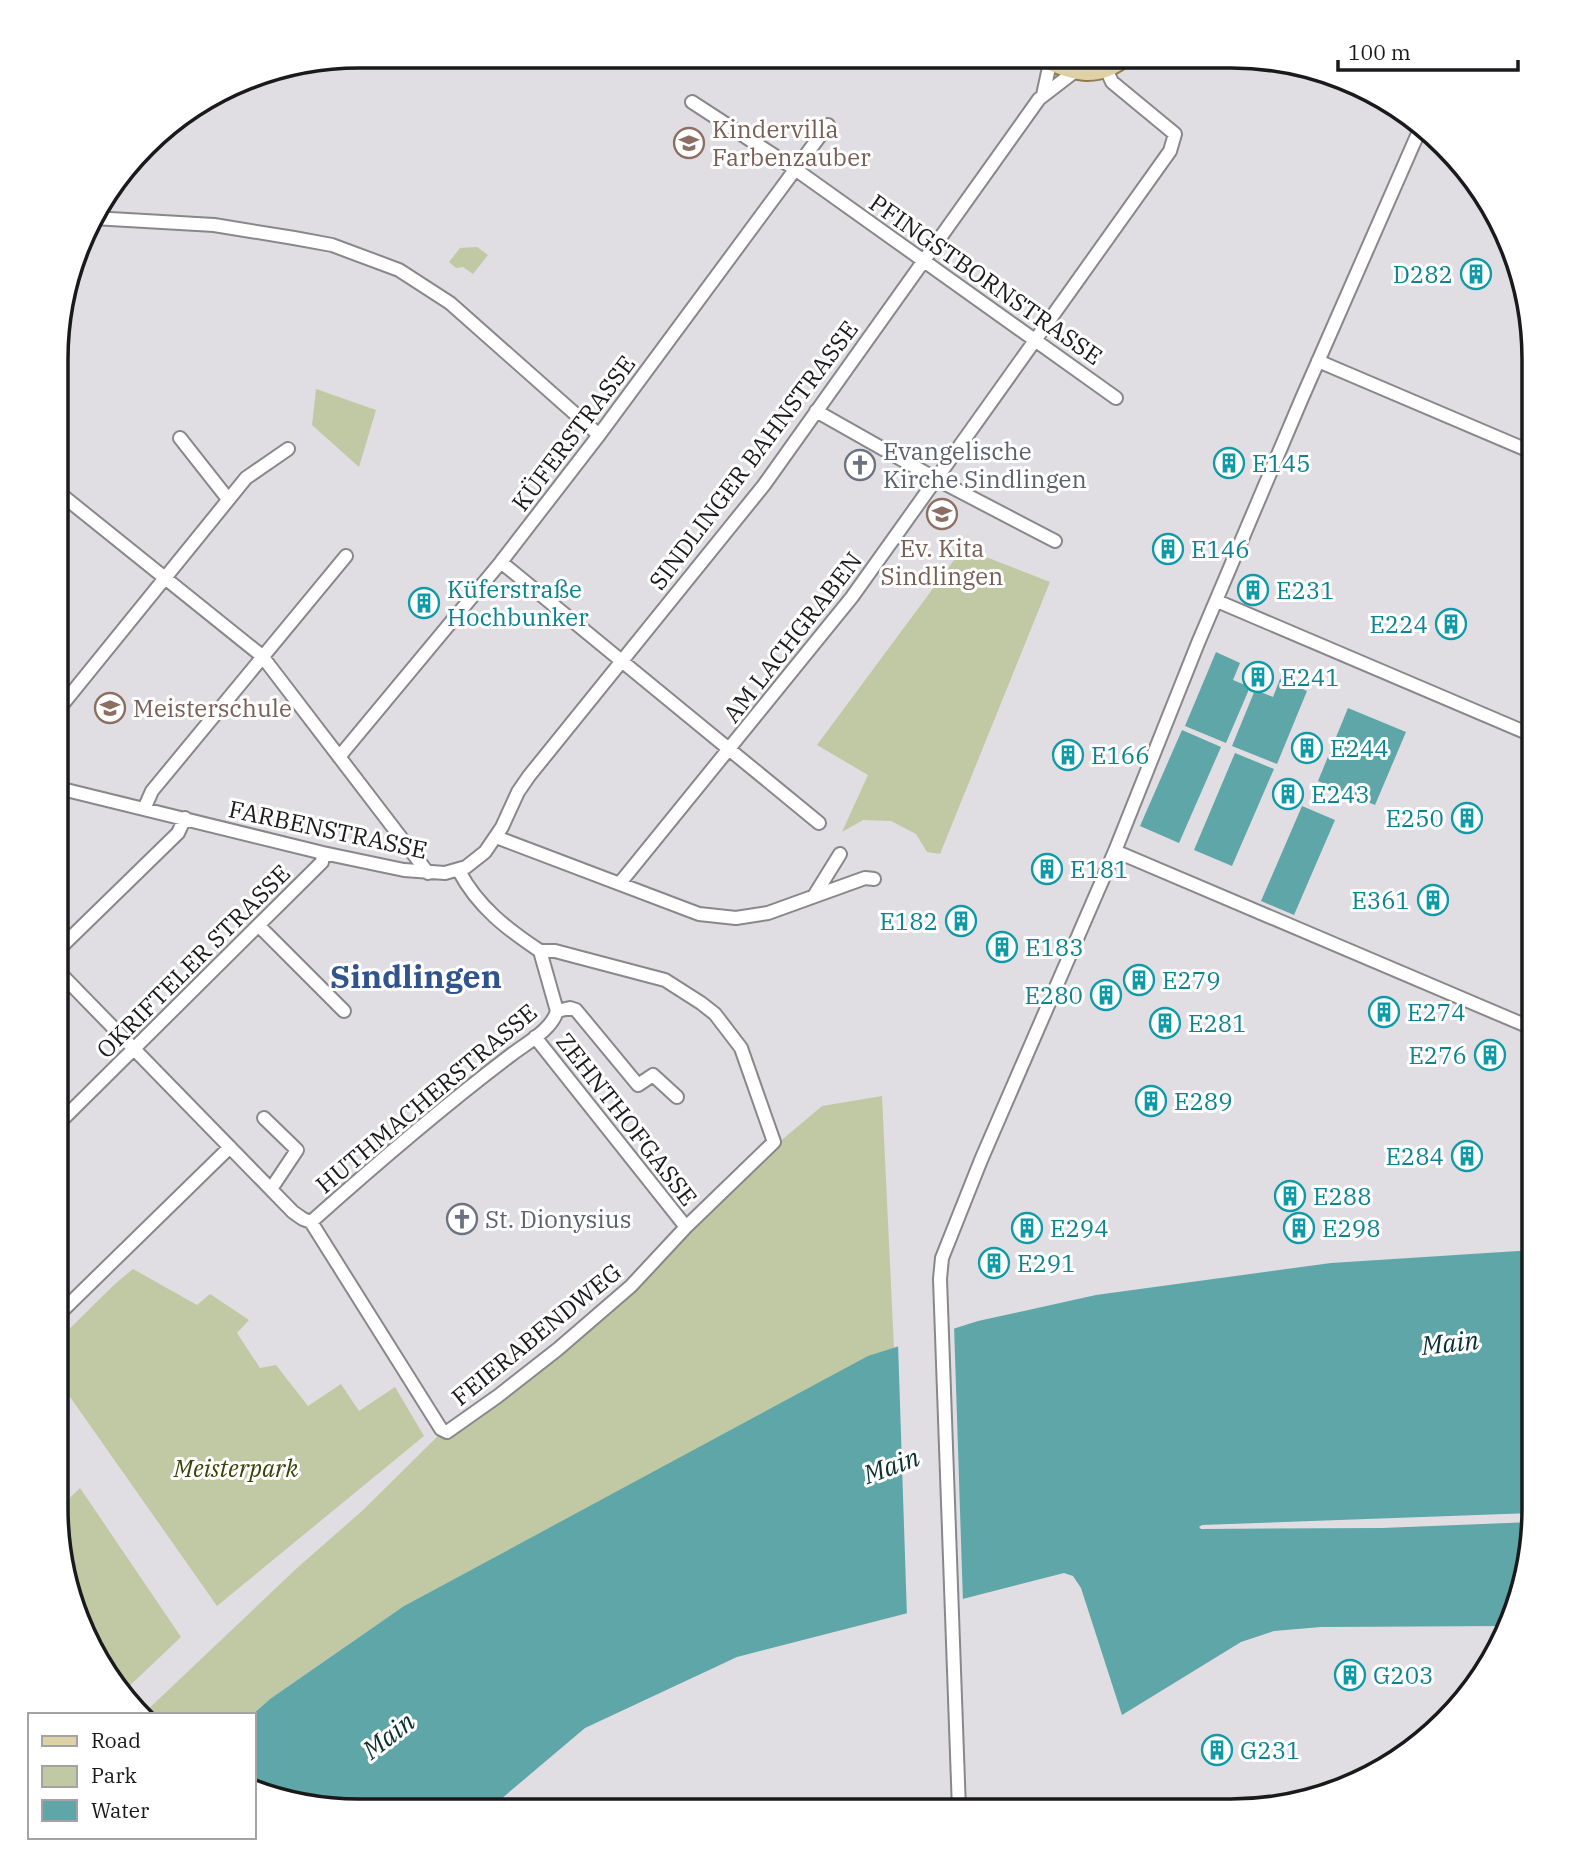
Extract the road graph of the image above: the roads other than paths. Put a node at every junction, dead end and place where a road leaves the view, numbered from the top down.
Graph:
1 (1048, 68) edge
2 (1069, 68) edge
3 (1112, 68) edge
4 (1107, 71) junction
5 (1078, 72) junction
6 (1043, 95) junction
7 (692, 102) dead end
8 (828, 125) dead end
9 (1417, 135) edge
10 (794, 169) junction
11 (104, 219) edge
12 (923, 261) junction
13 (1036, 340) junction
14 (1318, 361) junction
15 (1116, 398) dead end
16 (816, 411) junction
17 (599, 435) junction
18 (180, 438) dead end
19 (1522, 448) edge
20 (288, 449) dead end
21 (938, 480) junction
22 (228, 499) junction
23 (68, 500) edge
24 (1055, 541) dead end
25 (346, 556) dead end
26 (501, 562) junction
27 (164, 577) junction
28 (1217, 601) junction
29 (262, 656) junction
30 (622, 660) junction
31 (68, 697) edge
32 (1522, 731) edge
33 (730, 749) junction
34 (339, 757) junction
35 (68, 790) edge
36 (144, 809) junction
37 (185, 818) junction
38 (819, 823) dead end
39 (496, 837) junction
40 (1115, 851) junction
41 (323, 853) junction
42 (840, 854) dead end
43 (459, 871) junction
44 (428, 873) junction
45 (874, 879) dead end
46 (620, 883) junction
47 (814, 896) junction
48 (259, 926) junction
49 (68, 940) edge
50 (540, 951) junction
51 (68, 981) edge
52 (557, 1011) junction
53 (344, 1012) dead end
54 (1522, 1024) edge
55 (535, 1037) junction
56 (135, 1049) junction
57 (677, 1097) dead end
58 (68, 1114) edge
59 (264, 1118) dead end
60 (230, 1147) junction
61 (271, 1189) junction
62 (311, 1222) junction
63 (686, 1227) junction
64 (68, 1305) edge
65 (958, 1799) edge

1 - 6 street, SINDLINGER BAHNSTRASSE
2 - 5 main road
3 - 4 main road
4 - 5 main road
4 - 13 street, AM LACHGRABEN
5 - 6 street, SINDLINGER BAHNSTRASSE
6 - 12 street, SINDLINGER BAHNSTRASSE
7 - 10 street, PFINGSTBORNSTRASSE
8 - 10 street, KÜFERSTRASSE
9 - 14 street
10 - 12 street, PFINGSTBORNSTRASSE
10 - 17 street, KÜFERSTRASSE
11 - 17 street
12 - 13 street, PFINGSTBORNSTRASSE
12 - 16 street, SINDLINGER BAHNSTRASSE
13 - 15 street, PFINGSTBORNSTRASSE
13 - 21 street, AM LACHGRABEN
14 - 19 street
14 - 28 street
16 - 21 street
16 - 30 street, SINDLINGER BAHNSTRASSE
17 - 26 street, KÜFERSTRASSE
18 - 22 street
20 - 22 street
21 - 24 street
21 - 33 street, AM LACHGRABEN
22 - 27 street
23 - 27 street
25 - 29 street
26 - 30 street
26 - 34 street, KÜFERSTRASSE
27 - 29 street
27 - 31 street
28 - 32 street
28 - 40 street
29 - 34 street
29 - 36 street
30 - 33 street
30 - 39 street, SINDLINGER BAHNSTRASSE
33 - 38 street
33 - 46 street, AM LACHGRABEN
34 - 44 street
35 - 36 street, FARBENSTRASSE
36 - 37 street, FARBENSTRASSE
37 - 41 street, FARBENSTRASSE
37 - 49 street
39 - 43 street, FARBENSTRASSE
39 - 46 street
40 - 54 street
40 - 65 street
41 - 44 street, FARBENSTRASSE
41 - 48 street, OKRIFTELER STRASSE
42 - 47 street
43 - 44 street, FARBENSTRASSE
43 - 50 street
45 - 47 street
46 - 47 street
48 - 53 street
48 - 56 street, OKRIFTELER STRASSE
50 - 52 street, HUTHMACHERSTRASSE
50 - 63 street, FEIERABENDWEG
51 - 56 street
52 - 55 street, HUTHMACHERSTRASSE
52 - 57 street
55 - 62 street, HUTHMACHERSTRASSE
55 - 63 street, ZEHNTHOFGASSE
56 - 58 street, OKRIFTELER STRASSE
56 - 60 street
59 - 61 street
60 - 61 street
60 - 64 street
61 - 62 street
62 - 63 street, FEIERABENDWEG

